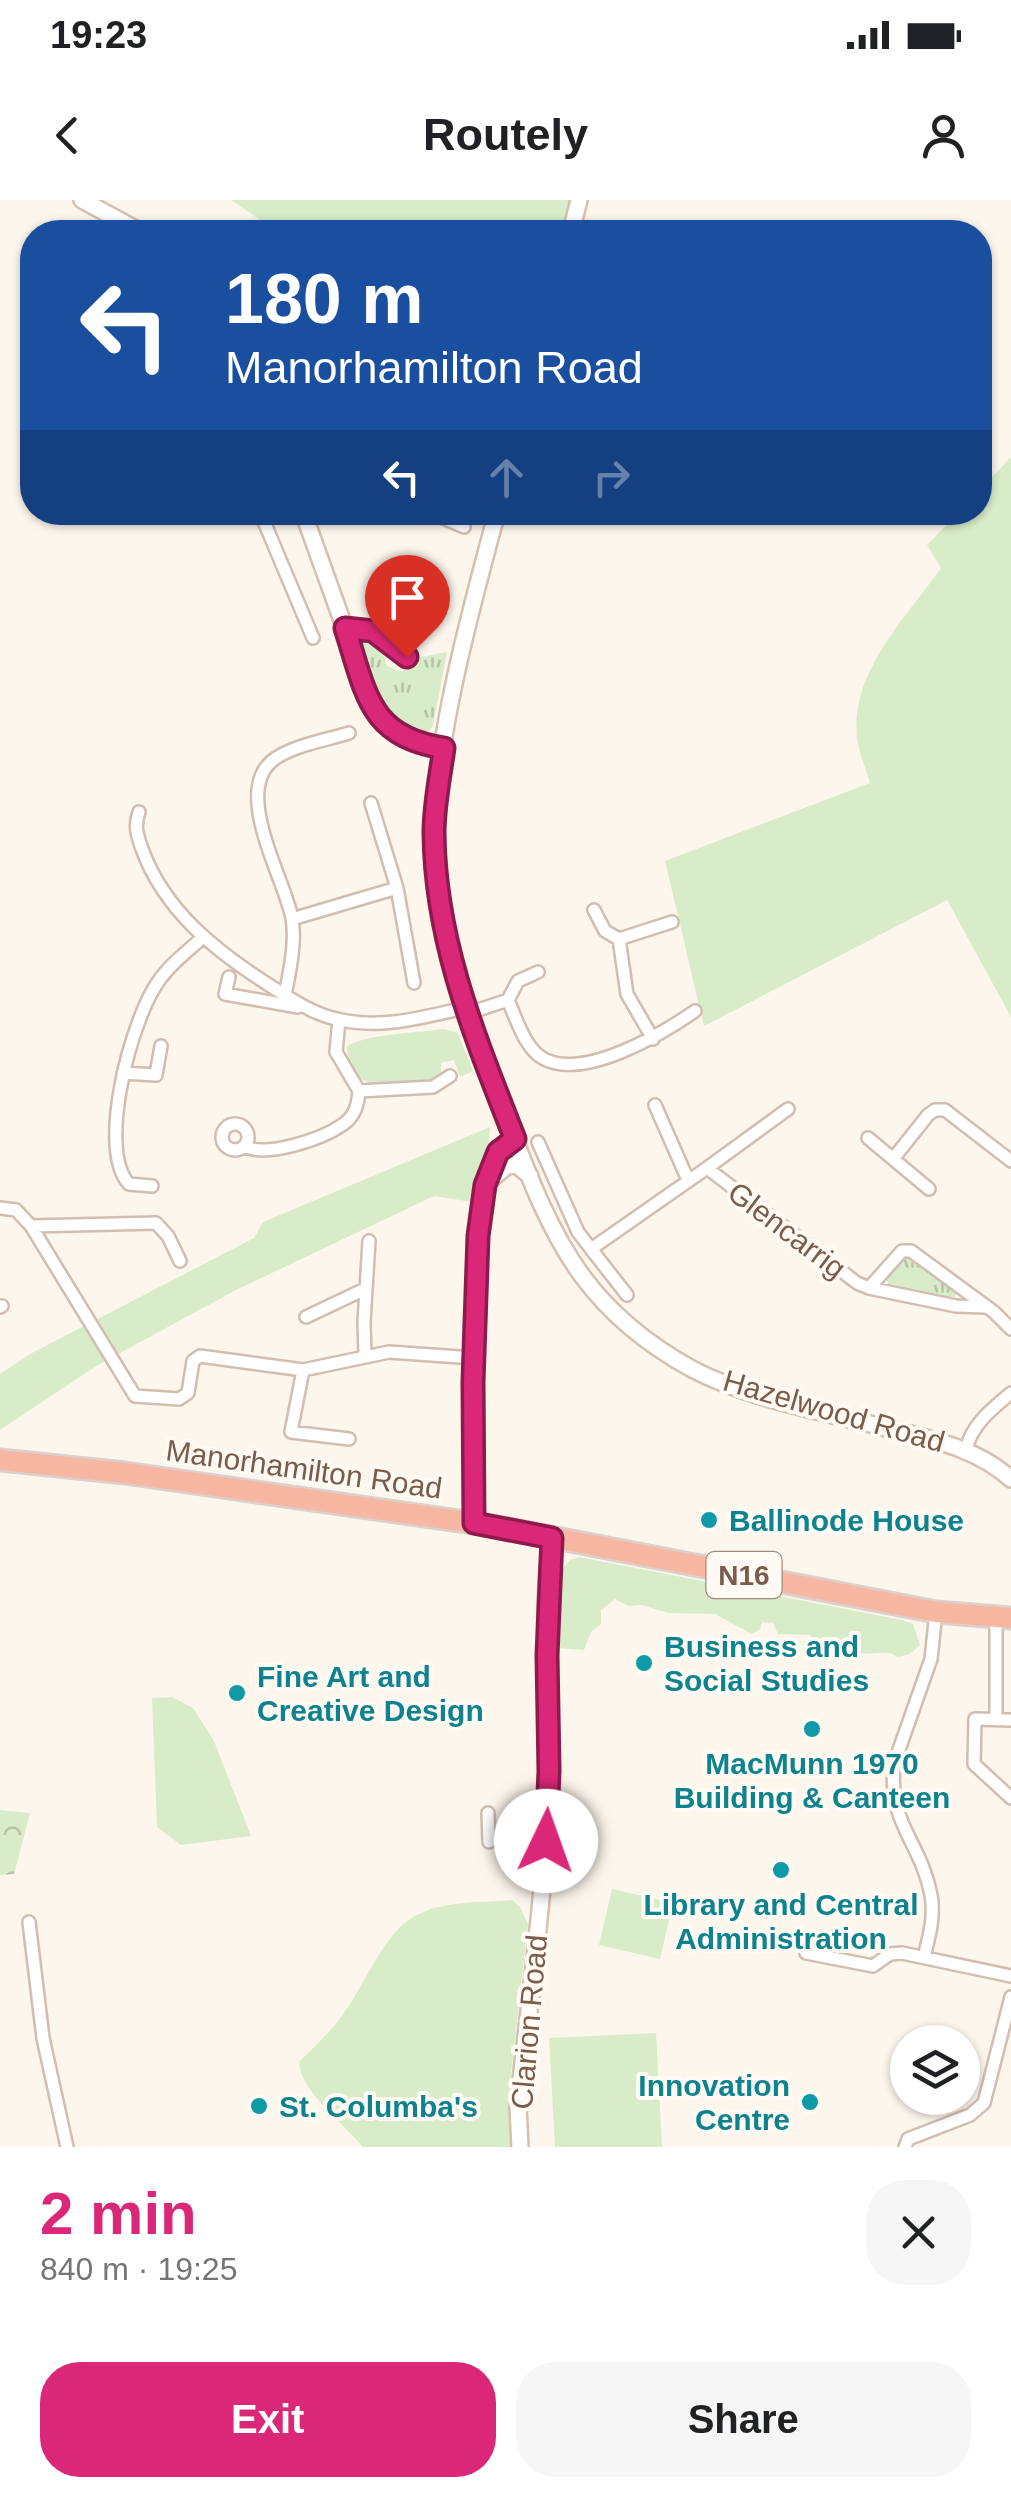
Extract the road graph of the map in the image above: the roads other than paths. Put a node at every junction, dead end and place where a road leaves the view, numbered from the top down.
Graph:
1 (82, 200) edge
2 (119, 220) edge
3 (265, 525) edge
4 (308, 525) edge
5 (459, 525) edge
6 (494, 525) edge
7 (464, 527) dead end
8 (345, 628) junction
9 (313, 638) dead end
10 (407, 657) dead end
11 (349, 733) dead end
12 (444, 748) junction
13 (372, 804) dead end
14 (139, 812) dead end
15 (397, 888) junction
16 (594, 910) dead end
17 (292, 919) junction
18 (672, 922) dead end
19 (203, 937) junction
20 (619, 940) junction
21 (538, 972) dead end
22 (229, 977) dead end
23 (414, 983) dead end
24 (285, 995) junction
25 (508, 1000) junction
26 (303, 1008) junction
27 (465, 1011) junction
28 (696, 1011) dead end
29 (339, 1020) junction
30 (653, 1038) junction
31 (161, 1046) dead end
32 (123, 1072) junction
33 (450, 1076) dead end
34 (360, 1091) junction
35 (655, 1106) dead end
36 (788, 1109) dead end
37 (868, 1138) dead end
38 (515, 1139) junction
39 (538, 1142) dead end
40 (244, 1146) dead end
41 (893, 1159) junction
42 (1011, 1161) edge
43 (707, 1168) junction
44 (530, 1176) junction
45 (688, 1180) junction
46 (485, 1185) junction
47 (152, 1186) dead end
48 (929, 1189) dead end
49 (0, 1208) edge
50 (31, 1226) junction
51 (369, 1242) dead end
52 (591, 1249) junction
53 (180, 1261) dead end
54 (868, 1288) junction
55 (365, 1289) junction
56 (627, 1296) dead end
57 (985, 1307) junction
58 (306, 1317) dead end
59 (1011, 1329) edge
60 (365, 1354) junction
61 (474, 1358) junction
62 (303, 1370) junction
63 (1011, 1394) edge
64 (349, 1439) dead end
65 (966, 1450) junction
66 (0, 1460) edge
67 (1011, 1479) edge
68 (474, 1523) junction
69 (552, 1538) junction
70 (936, 1612) junction
71 (1004, 1618) edge
72 (996, 1720) junction
73 (1011, 1720) edge
74 (1011, 1798) edge
75 (488, 1812) dead end
76 (489, 1842) dead end
77 (29, 1922) dead end
78 (806, 1954) dead end
79 (924, 1958) junction
80 (1011, 1976) edge
81 (1011, 1996) edge
82 (67, 2147) edge
83 (520, 2147) edge
84 (905, 2147) edge

1 - 2 main road
3 - 9 street
4 - 8 main road
5 - 7 street
6 - 12 main road, Hazelwood Road
8 - 10 street
8 - 12 main road
11 - 17 street
12 - 27 main road, Hazelwood Road
13 - 15 street
14 - 19 street
15 - 17 street
15 - 23 street
16 - 20 street
17 - 24 street
18 - 20 street
19 - 24 street
19 - 32 street
20 - 30 street
21 - 25 street
22 - 26 street
24 - 26 street
25 - 27 street
25 - 30 street
26 - 29 street
27 - 29 street
27 - 38 main road, Hazelwood Road
28 - 30 street
29 - 34 street
31 - 32 street
32 - 47 street
33 - 34 street
34 - 40 street
35 - 45 street, Glencarrig
36 - 43 street, Glencarrig
37 - 41 street
38 - 44 main road, Hazelwood Road
38 - 46 main road
39 - 52 street
41 - 42 street
41 - 48 street
43 - 45 street, Glencarrig
43 - 54 street, Glencarrig
44 - 46 main road
44 - 65 main road, Hazelwood Road
45 - 52 street, Glencarrig
46 - 61 main road
49 - 50 street
50 - 53 street
50 - 62 street
51 - 55 street
52 - 56 street
54 - 57 street, Glencarrig
54 - 57 street, Glencarrig
55 - 58 street
55 - 60 street
57 - 59 street, Glencarrig
60 - 61 street
60 - 62 street
61 - 68 main road
62 - 64 street
63 - 65 street
65 - 67 main road, Hazelwood Road
66 - 68 highway, Manorhamilton Road / N16
68 - 69 highway, Manorhamilton Road / N16
69 - 70 highway, Manorhamilton Road / N16
69 - 83 main road, Clarion Road
70 - 71 highway, Manorhamilton Road / N16
70 - 79 street
71 - 72 street
72 - 73 street
72 - 74 street
75 - 76 street
77 - 82 street
78 - 79 street
79 - 80 street
81 - 84 street

